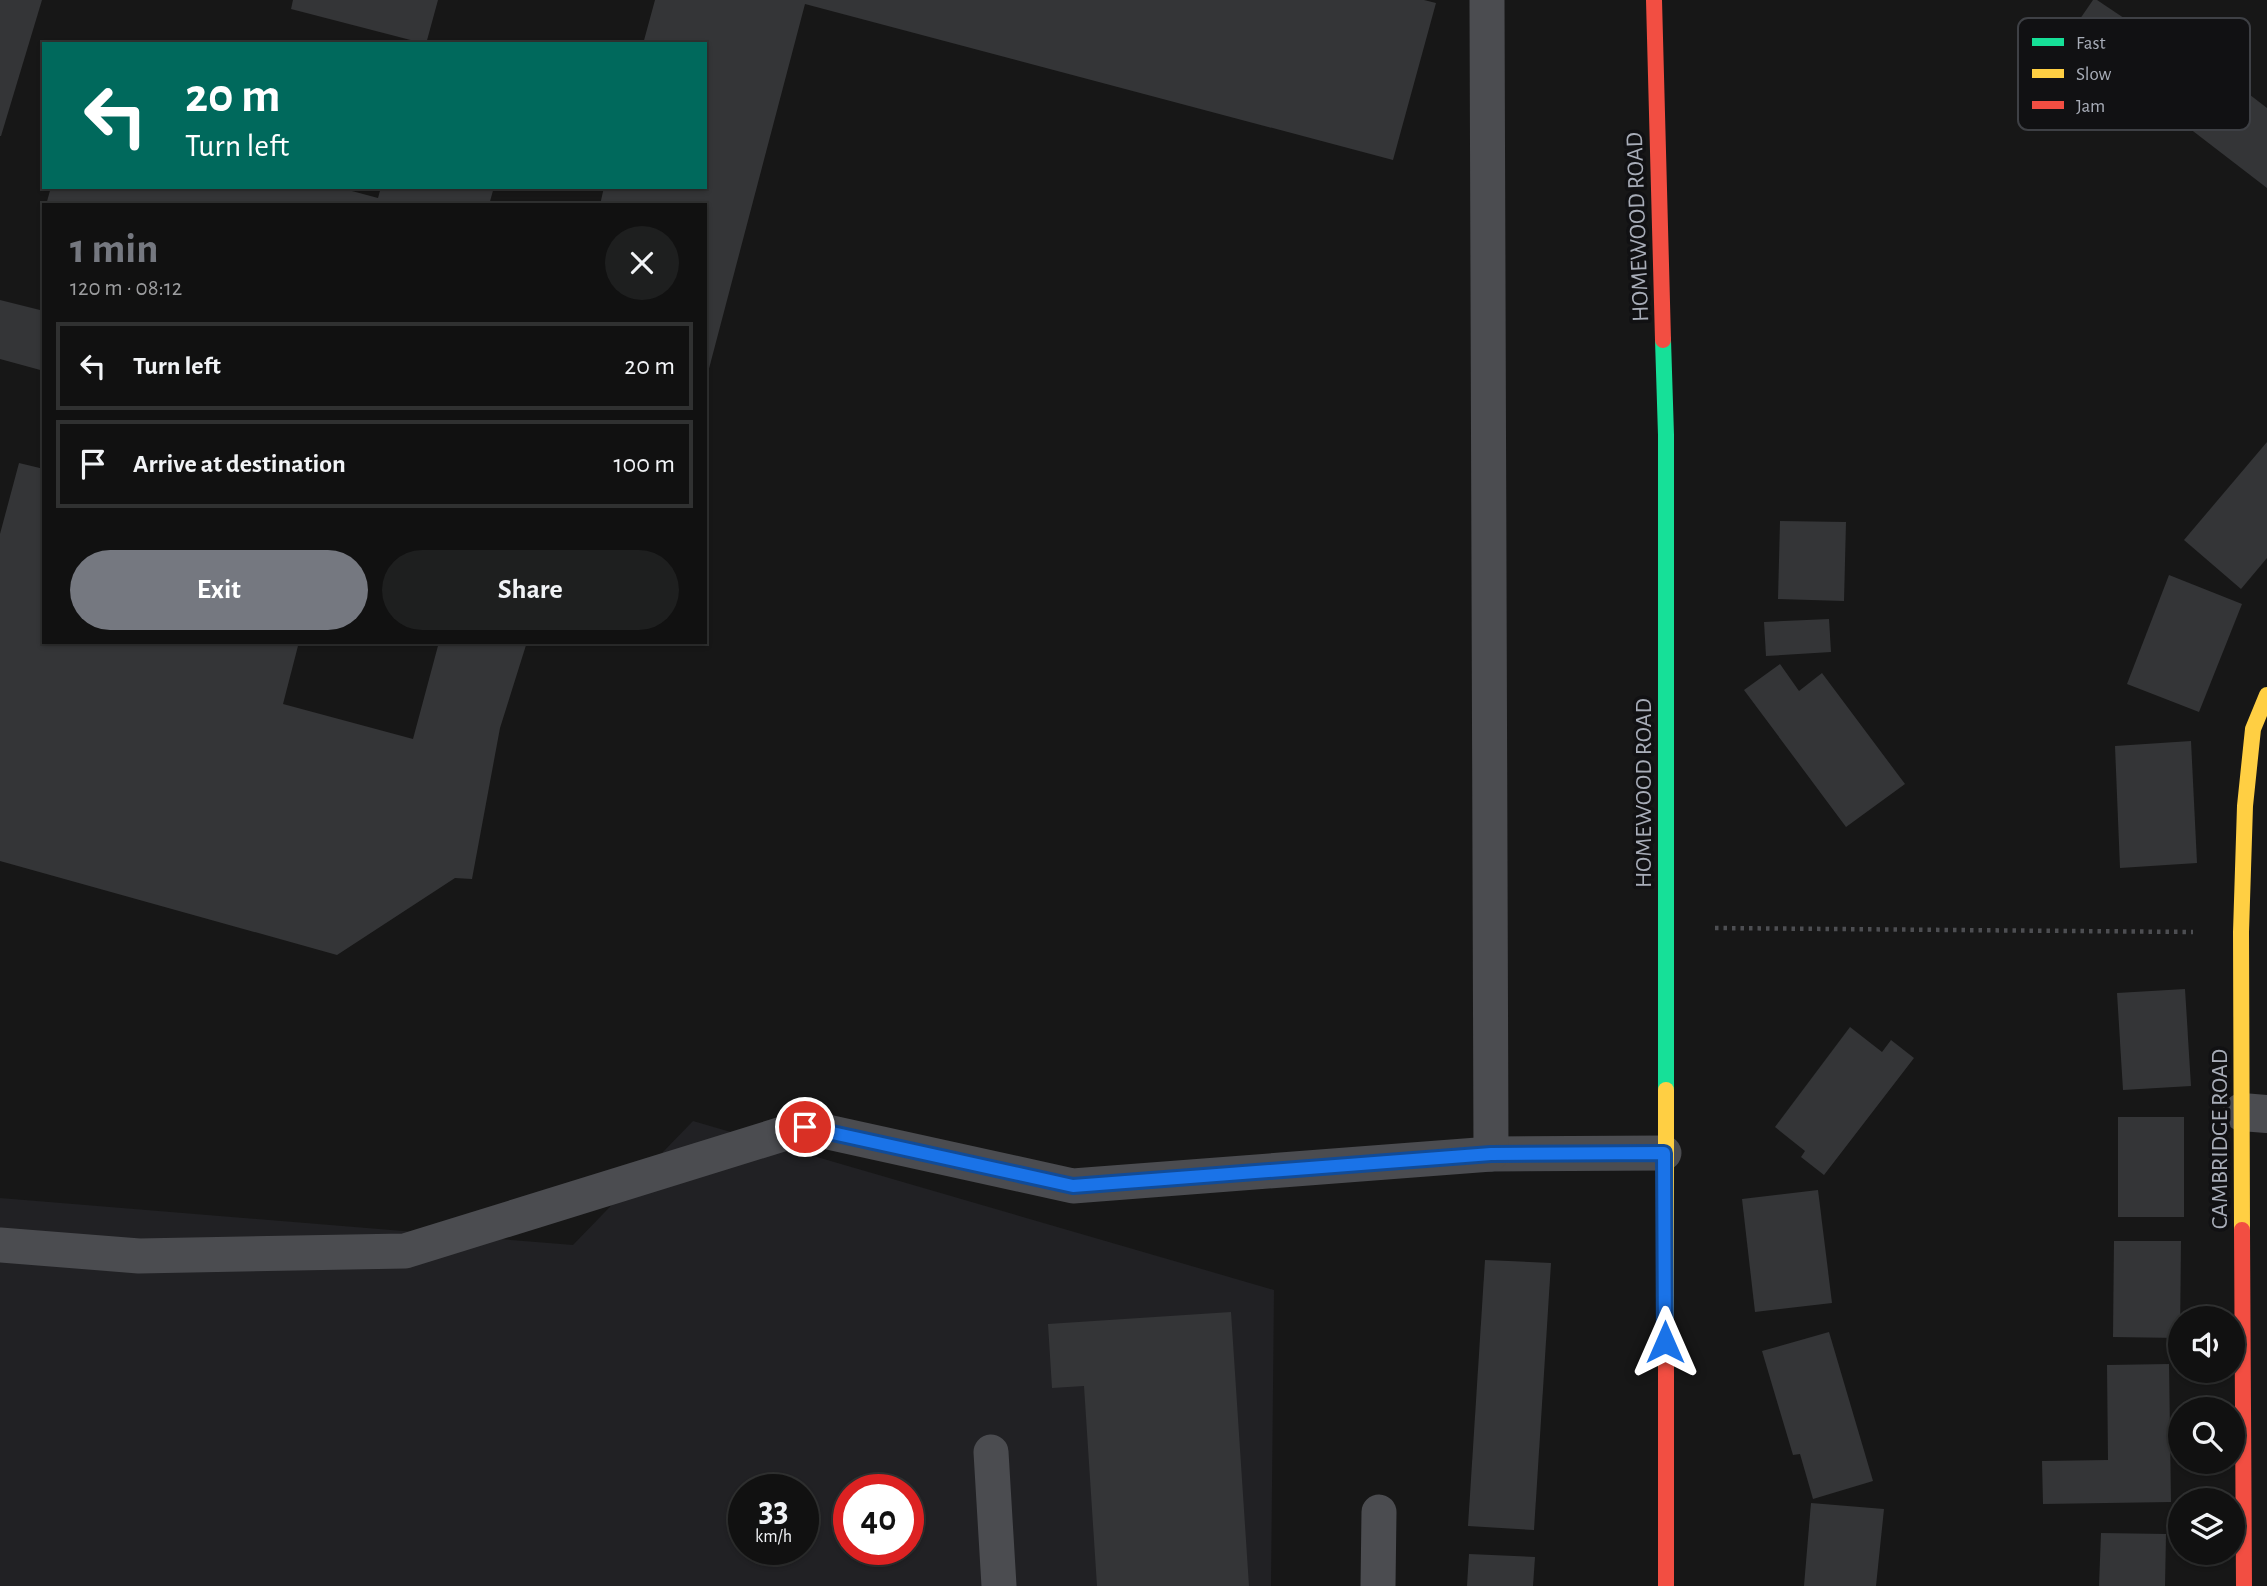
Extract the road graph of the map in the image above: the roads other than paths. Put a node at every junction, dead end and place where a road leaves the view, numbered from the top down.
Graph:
1 (1488, 0) edge
2 (1654, 0) edge
3 (2267, 695) edge
4 (2254, 1113) edge
5 (1664, 1153) junction
6 (1491, 1154) junction
7 (0, 1245) edge
8 (991, 1452) dead end
9 (1379, 1512) dead end
10 (999, 1586) edge
11 (1378, 1586) edge
12 (1666, 1586) edge
13 (2244, 1586) edge

1 - 6 lane
2 - 5 street, HOMEWOOD ROAD
3 - 4 street, CAMBRIDGE ROAD
4 - 13 street, CAMBRIDGE ROAD
5 - 6 lane
5 - 12 street, HOMEWOOD ROAD
6 - 7 lane
8 - 10 lane
9 - 11 lane

